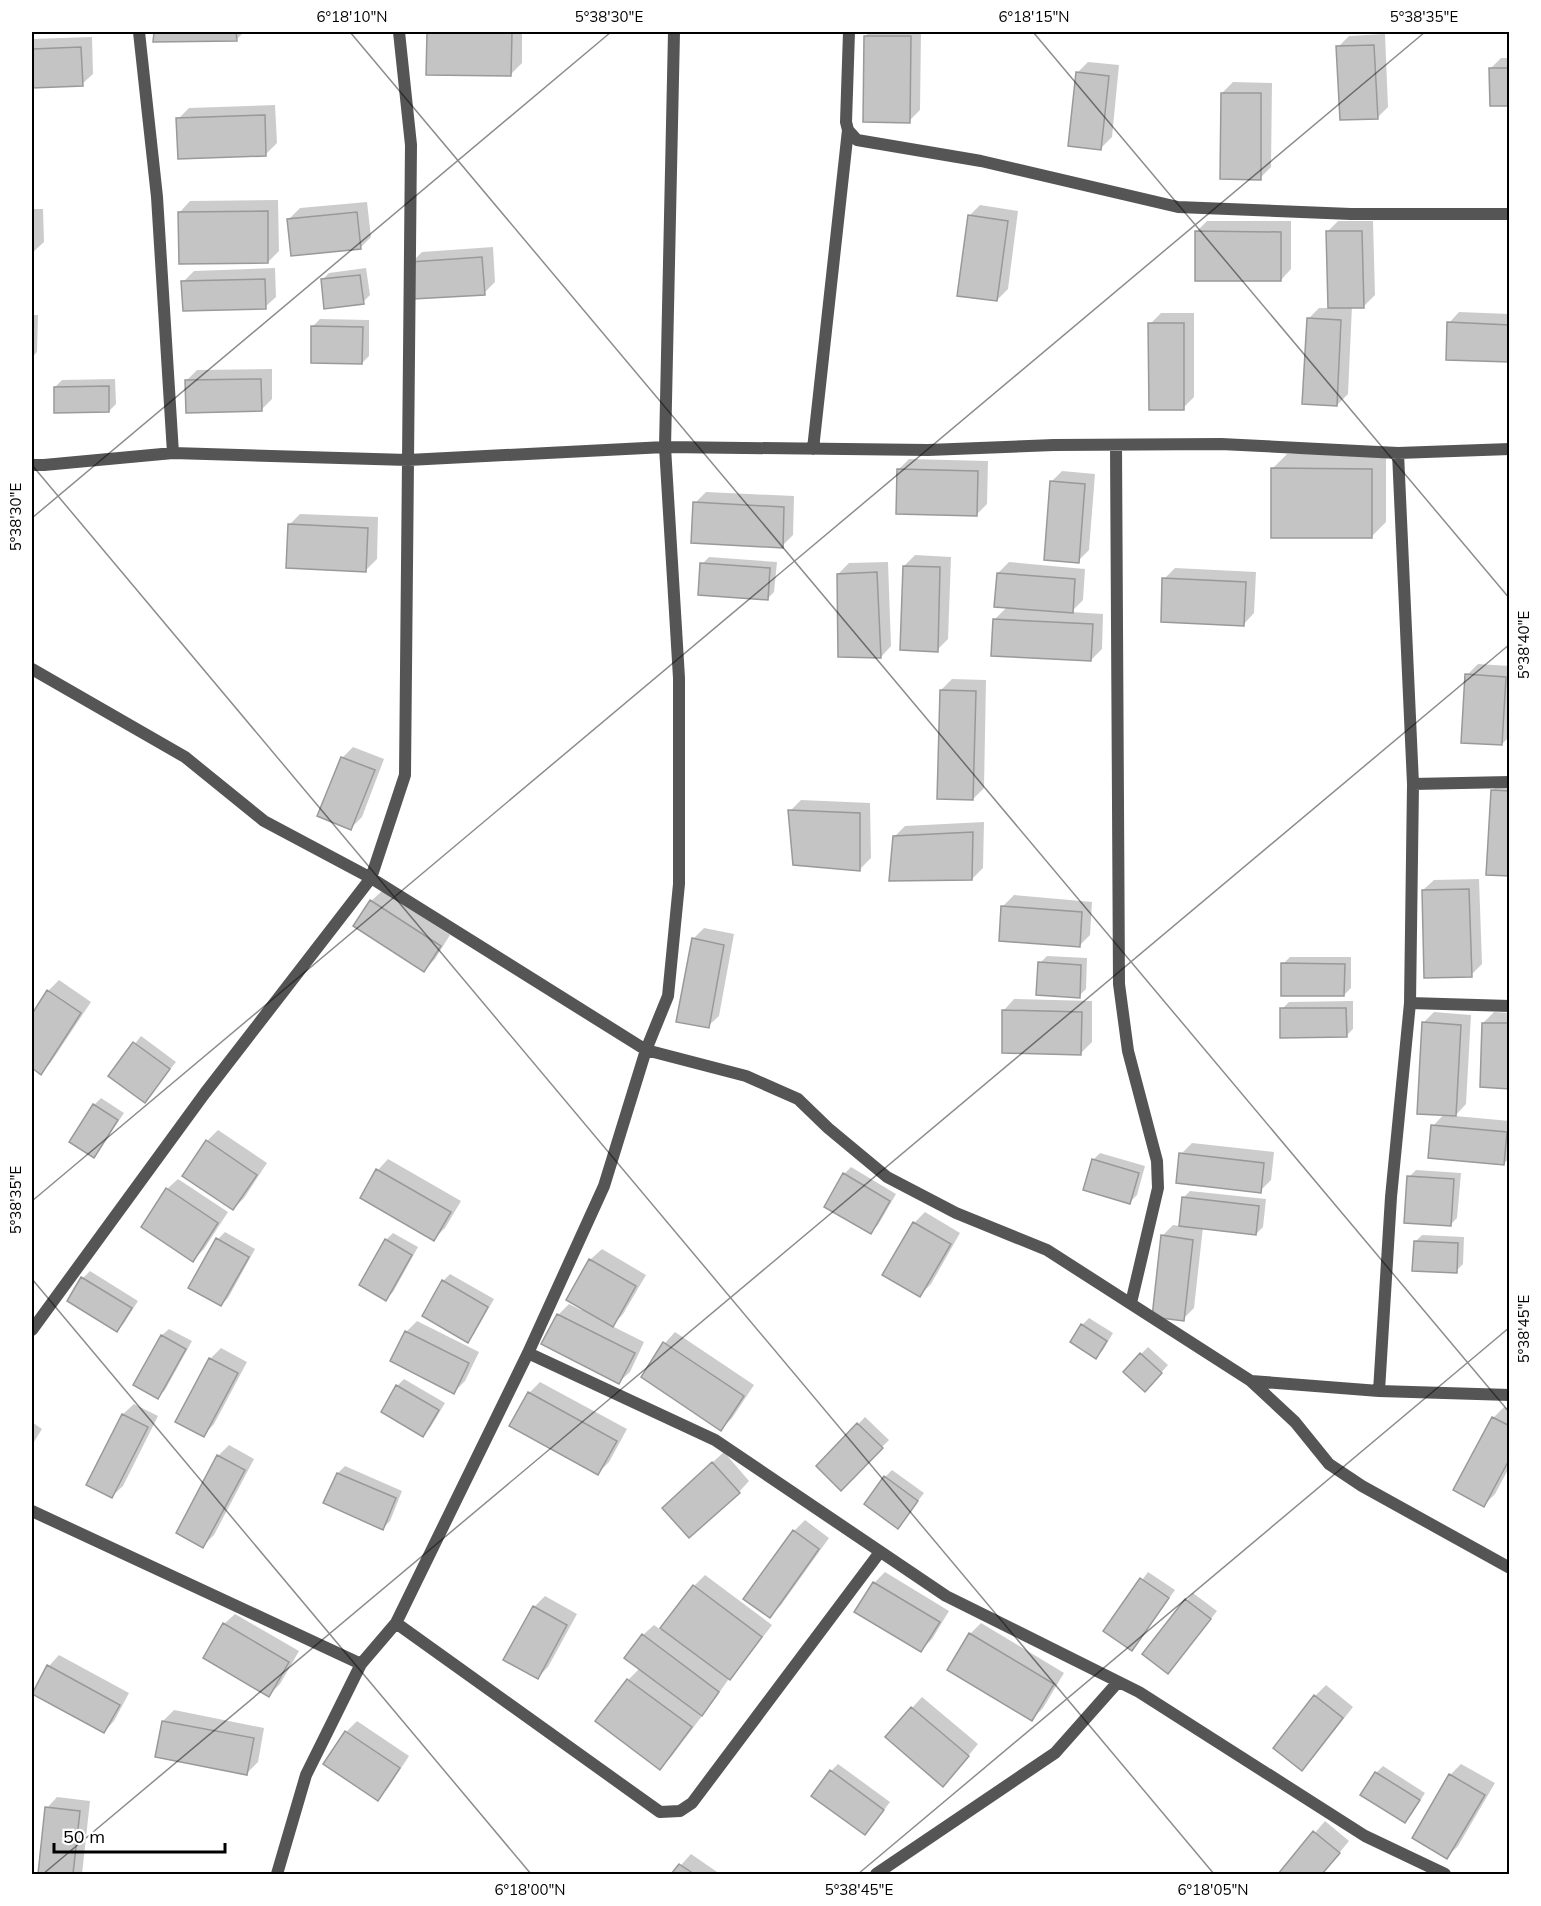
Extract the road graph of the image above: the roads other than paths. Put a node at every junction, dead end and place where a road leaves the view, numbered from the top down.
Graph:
1 (139, 32) edge
2 (399, 32) edge
3 (674, 32) edge
4 (849, 32) edge
5 (848, 130) junction
6 (1509, 214) edge
7 (1116, 445) junction
8 (665, 447) junction
9 (813, 449) junction
10 (1509, 449) edge
11 (172, 453) junction
12 (1398, 453) junction
13 (408, 460) junction
14 (32, 465) edge
15 (32, 669) edge
16 (1509, 782) edge
17 (1413, 784) junction
18 (371, 878) junction
19 (1410, 1003) junction
20 (1509, 1006) edge
21 (646, 1050) junction
22 (1131, 1303) junction
23 (32, 1330) edge
24 (528, 1353) junction
25 (1251, 1381) junction
26 (1379, 1391) junction
27 (1509, 1395) edge
28 (32, 1511) edge
29 (880, 1552) junction
30 (1509, 1568) edge
31 (396, 1623) junction
32 (361, 1664) junction
33 (1118, 1682) junction
34 (277, 1875) edge
35 (876, 1875) edge
36 (1445, 1875) edge

1 - 11 street
2 - 13 street
3 - 8 street
4 - 5 street
5 - 6 street
5 - 9 street
7 - 9 street
7 - 12 street
7 - 22 street
8 - 9 street
8 - 13 street
8 - 21 street
10 - 12 street
11 - 13 street
11 - 14 street
12 - 17 street
13 - 18 street
15 - 18 street
16 - 17 street
17 - 19 street
18 - 21 street
18 - 23 street
19 - 20 street
19 - 26 street
21 - 22 street
21 - 24 street
22 - 25 street
24 - 29 street
24 - 31 street
25 - 26 street
25 - 30 street
26 - 27 street
28 - 32 street
29 - 31 street
29 - 33 street
31 - 32 street
32 - 34 street
33 - 35 street
33 - 36 street

